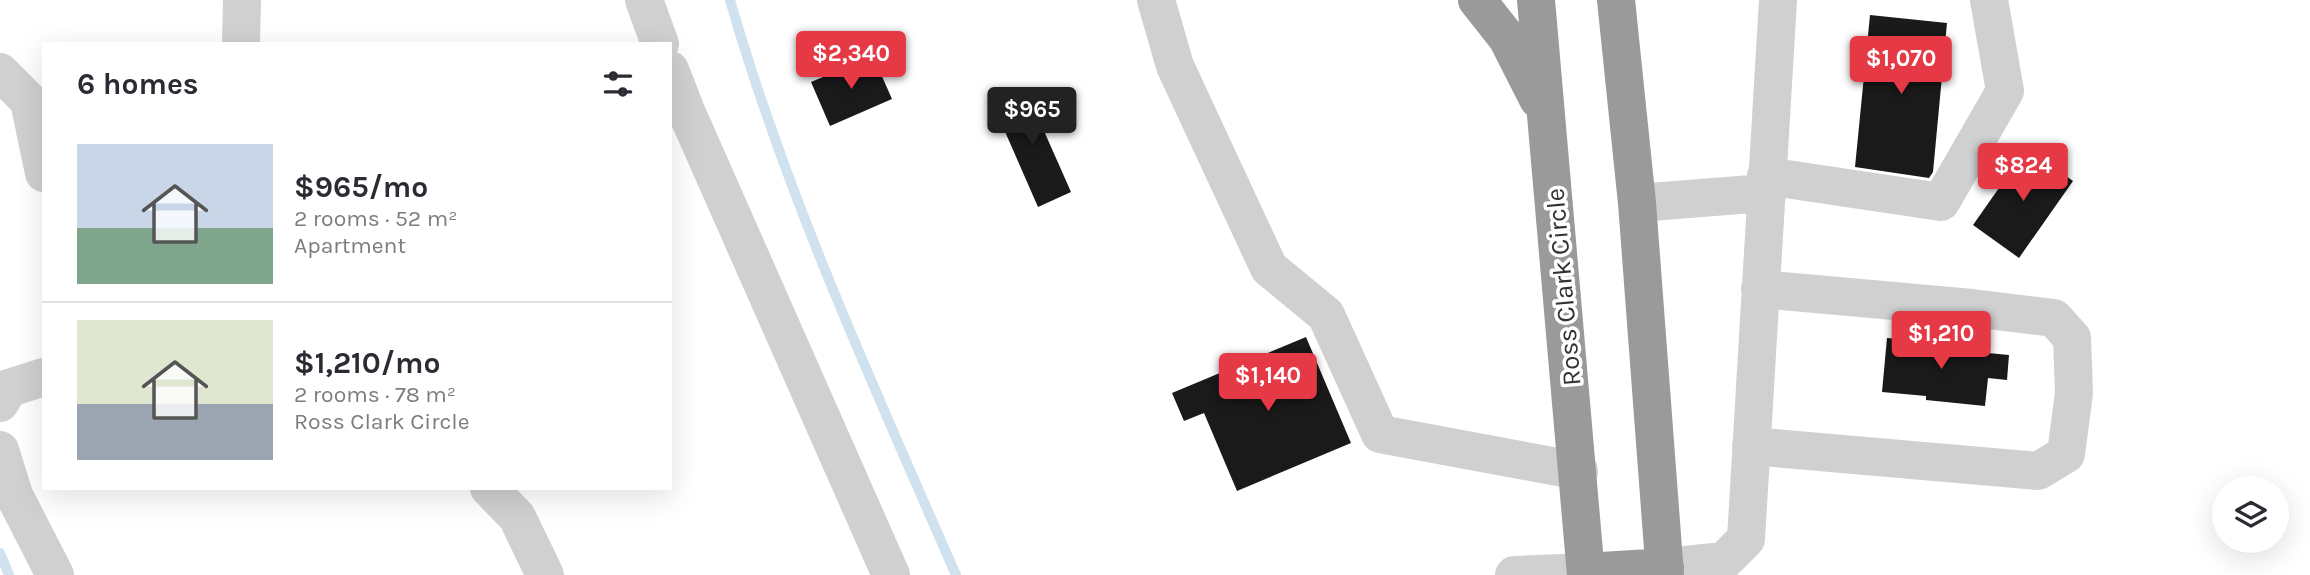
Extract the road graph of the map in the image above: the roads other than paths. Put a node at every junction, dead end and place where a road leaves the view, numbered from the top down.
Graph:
1 (242, 0) edge
2 (644, 0) edge
3 (1156, 0) edge
4 (1477, 0) edge
5 (1536, 0) edge
6 (1616, 0) edge
7 (1778, 0) edge
8 (1989, 0) edge
9 (241, 42) edge
10 (659, 42) edge
11 (0, 72) edge
12 (672, 75) edge
13 (1548, 117) junction
14 (42, 163) edge
15 (1766, 184) junction
16 (1637, 203) junction
17 (1760, 289) junction
18 (42, 378) edge
19 (0, 403) edge
20 (1751, 446) junction
21 (0, 450) edge
22 (1579, 471) junction
23 (491, 490) edge
24 (1665, 571) edge
25 (1586, 573) edge
26 (55, 575) edge
27 (545, 575) edge
28 (891, 575) edge
29 (1514, 575) edge

1 - 9 lane
2 - 10 lane
3 - 22 lane
4 - 13 highway
5 - 13 highway, Ross Clark Circle
6 - 16 highway
7 - 15 lane
8 - 15 lane
11 - 14 lane
12 - 28 lane
13 - 22 highway, Ross Clark Circle
15 - 16 lane
15 - 17 lane
16 - 24 highway
17 - 20 lane
17 - 20 lane
18 - 19 lane
20 - 24 lane
21 - 26 lane
22 - 25 highway, Ross Clark Circle
23 - 27 lane
24 - 25 highway
25 - 29 lane

